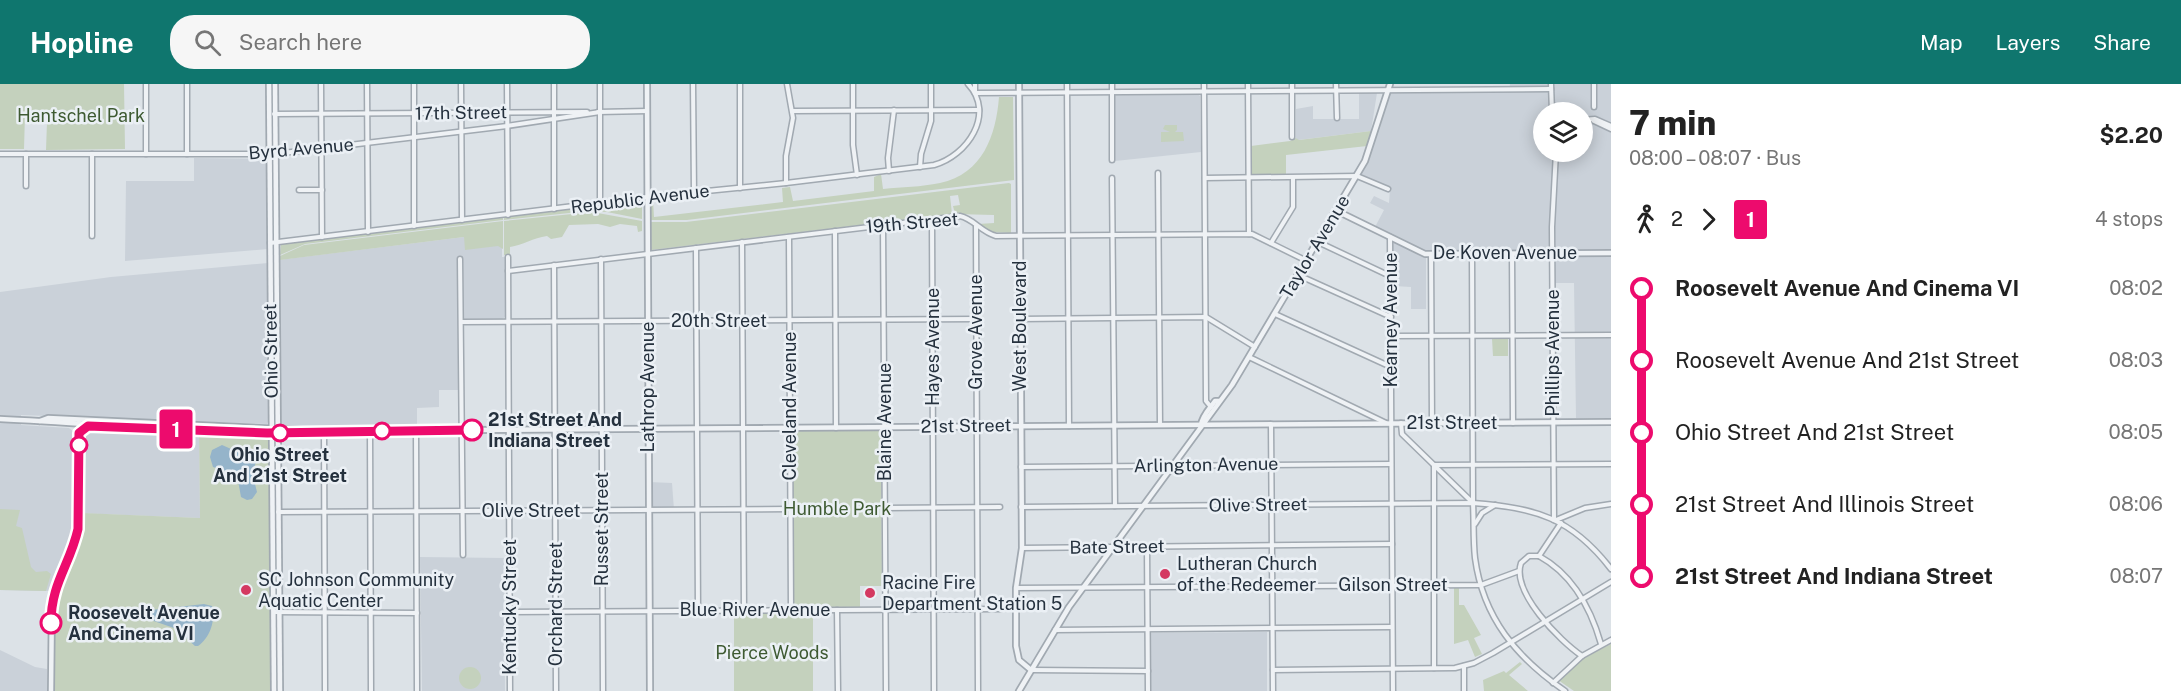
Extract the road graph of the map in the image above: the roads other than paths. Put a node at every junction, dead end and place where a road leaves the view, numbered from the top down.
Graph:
1 (146, 84) edge
2 (187, 84) edge
3 (269, 84) edge
4 (275, 84) edge
5 (321, 84) edge
6 (368, 84) edge
7 (414, 84) edge
8 (461, 84) edge
9 (507, 84) edge
10 (554, 84) edge
11 (600, 84) edge
12 (647, 84) edge
13 (693, 84) edge
14 (740, 84) edge
15 (787, 84) edge
16 (853, 84) edge
17 (931, 84) edge
18 (968, 84) edge
19 (975, 84) edge
20 (1019, 84) edge
21 (1067, 84) edge
22 (1112, 84) edge
23 (1158, 84) edge
24 (1204, 84) edge
25 (1248, 84) edge
26 (1292, 84) edge
27 (1336, 84) edge
28 (1381, 84) edge
29 (1390, 84) edge
30 (1433, 84) edge
31 (1471, 84) edge
32 (1594, 84) edge
33 (1509, 87) edge
34 (1551, 87) edge
35 (1292, 90) junction
36 (1433, 90) junction
37 (1471, 90) junction
38 (1204, 91) junction
39 (1248, 91) junction
40 (1336, 91) junction
41 (1381, 91) junction
42 (1388, 91) junction
43 (1113, 92) junction
44 (1158, 92) junction
45 (975, 93) junction
46 (1019, 93) junction
47 (1067, 93) junction
48 (1594, 107) dead end
49 (894, 110) junction
50 (931, 110) junction
51 (979, 110) junction
52 (647, 111) junction
53 (793, 111) junction
54 (853, 111) junction
55 (507, 112) junction
56 (554, 112) junction
57 (600, 112) junction
58 (414, 113) junction
59 (461, 113) junction
60 (272, 114) junction
61 (321, 114) junction
62 (368, 114) junction
63 (1337, 118) dead end
64 (554, 120) junction
65 (1593, 121) edge
66 (507, 126) junction
67 (1611, 128) edge
68 (461, 132) junction
69 (1292, 137) dead end
70 (414, 138) junction
71 (368, 143) junction
72 (321, 149) junction
73 (0, 154) edge
74 (26, 154) junction
75 (92, 154) junction
76 (146, 154) junction
77 (187, 154) junction
78 (272, 154) junction
79 (1112, 160) dead end
80 (1555, 162) edge
81 (920, 167) junction
82 (889, 171) junction
83 (1158, 173) dead end
84 (857, 175) junction
85 (1357, 176) junction
86 (1112, 178) dead end
87 (1205, 178) junction
88 (1248, 178) junction
89 (1293, 178) junction
90 (786, 183) junction
91 (26, 186) dead end
92 (740, 188) junction
93 (1388, 189) dead end
94 (299, 190) dead end
95 (322, 190) junction
96 (694, 192) junction
97 (647, 197) junction
98 (600, 204) junction
99 (554, 209) junction
100 (1337, 211) junction
101 (508, 215) junction
102 (462, 220) junction
103 (932, 220) junction
104 (884, 225) junction
105 (976, 225) junction
106 (414, 226) junction
107 (835, 231) junction
108 (368, 232) junction
109 (1249, 234) junction
110 (1113, 235) junction
111 (1159, 235) junction
112 (1205, 235) junction
113 (92, 236) dead end
114 (1020, 236) junction
115 (1067, 236) junction
116 (322, 237) junction
117 (789, 237) junction
118 (1390, 237) junction
119 (276, 242) junction
120 (742, 242) junction
121 (1318, 242) junction
122 (270, 243) junction
123 (1271, 243) junction
124 (696, 248) junction
125 (1552, 253) junction
126 (1611, 253) edge
127 (648, 254) junction
128 (1431, 254) junction
129 (1472, 254) junction
130 (1512, 254) junction
131 (508, 257) dead end
132 (460, 260) dead end
133 (601, 260) junction
134 (1307, 261) junction
135 (554, 265) junction
136 (508, 271) junction
137 (1298, 275) junction
138 (1390, 276) junction
139 (271, 295) junction
140 (277, 295) junction
141 (1275, 314) junction
142 (1206, 317) junction
143 (1390, 317) junction
144 (1068, 318) junction
145 (1114, 318) junction
146 (1160, 318) junction
147 (932, 319) junction
148 (976, 319) junction
149 (1020, 319) junction
150 (789, 320) junction
151 (836, 320) junction
152 (884, 320) junction
153 (601, 321) junction
154 (648, 321) junction
155 (696, 321) junction
156 (742, 321) junction
157 (462, 322) junction
158 (508, 322) junction
159 (555, 322) junction
160 (1553, 335) junction
161 (1611, 335) edge
162 (1391, 336) junction
163 (1431, 336) junction
164 (1472, 336) junction
165 (1513, 336) junction
166 (1255, 347) junction
167 (274, 354) junction
168 (1249, 357) junction
169 (1391, 367) junction
170 (1219, 401) junction
171 (1211, 407) junction
172 (0, 419) edge
173 (40, 421) junction
174 (79, 422) junction
175 (1553, 422) junction
176 (1611, 422) edge
177 (1389, 423) junction
178 (1401, 423) junction
179 (1432, 423) junction
180 (1472, 423) junction
181 (1513, 423) junction
182 (68, 424) junction
183 (1271, 424) junction
184 (1160, 425) junction
185 (1201, 425) junction
186 (88, 426) junction
187 (976, 426) junction
188 (1020, 426) junction
189 (1069, 426) junction
190 (1114, 426) junction
191 (885, 427) junction
192 (933, 427) junction
193 (743, 428) junction
194 (790, 428) junction
195 (836, 428) junction
196 (555, 429) junction
197 (602, 429) junction
198 (648, 429) junction
199 (697, 429) junction
200 (275, 430) junction
201 (416, 430) junction
202 (463, 430) junction
203 (509, 430) junction
204 (322, 431) junction
205 (370, 431) junction
206 (79, 434) junction
207 (1402, 434) junction
208 (1391, 435) junction
209 (1391, 464) junction
210 (1554, 464) junction
211 (1611, 464) edge
212 (1172, 465) junction
213 (1271, 465) junction
214 (1434, 465) junction
215 (1473, 465) junction
216 (1114, 466) junction
217 (1021, 467) junction
218 (1473, 502) junction
219 (1392, 504) junction
220 (1433, 504) junction
221 (1495, 504) junction
222 (1611, 504) edge
223 (1272, 505) junction
224 (1115, 506) junction
225 (1142, 506) junction
226 (976, 507) junction
227 (1000, 507) dead end
228 (1021, 507) junction
229 (885, 508) junction
230 (934, 508) junction
231 (744, 509) junction
232 (790, 509) junction
233 (602, 510) junction
234 (649, 510) junction
235 (697, 510) junction
236 (463, 511) junction
237 (509, 511) junction
238 (556, 511) junction
239 (275, 512) junction
240 (324, 512) junction
241 (370, 512) junction
242 (417, 512) junction
243 (1555, 520) junction
244 (1561, 523) junction
245 (1474, 526) junction
246 (1392, 544) junction
247 (1272, 545) junction
248 (1112, 547) junction
249 (1147, 547) junction
250 (1022, 548) junction
251 (463, 555) dead end
252 (1539, 556) junction
253 (1611, 569) edge
254 (1519, 571) junction
255 (1611, 582) edge
256 (1392, 585) junction
257 (1433, 585) junction
258 (1481, 585) junction
259 (1272, 586) junction
260 (1147, 587) junction
261 (1016, 588) junction
262 (1082, 588) junction
263 (1583, 599) junction
264 (934, 609) junction
265 (977, 609) junction
266 (1001, 609) dead end
267 (791, 610) junction
268 (837, 610) junction
269 (886, 610) junction
270 (649, 611) junction
271 (698, 611) junction
272 (744, 611) junction
273 (277, 612) junction
274 (510, 612) junction
275 (556, 612) junction
276 (602, 612) junction
277 (325, 613) junction
278 (371, 613) junction
279 (417, 613) junction
280 (1545, 622) junction
281 (1392, 627) junction
282 (1272, 628) junction
283 (1148, 629) junction
284 (1055, 630) junction
285 (1611, 640) edge
286 (1510, 643) junction
287 (1601, 644) junction
288 (1582, 656) junction
289 (1464, 666) junction
290 (1434, 668) junction
291 (1031, 669) junction
292 (1393, 669) junction
293 (1273, 670) junction
294 (1148, 671) junction
295 (1553, 683) junction
296 (1020, 690) edge
297 (51, 691) edge
298 (274, 691) edge
299 (280, 691) edge
300 (325, 691) edge
301 (371, 691) edge
302 (417, 691) edge
303 (510, 691) edge
304 (556, 691) edge
305 (603, 691) edge
306 (650, 691) edge
307 (838, 691) edge
308 (886, 691) edge
309 (934, 691) edge
310 (978, 691) edge
311 (1148, 691) edge
312 (1273, 691) edge
313 (1393, 691) edge
314 (1464, 691) edge
315 (1565, 691) edge

1 - 76 street
2 - 77 street
3 - 60 street, Ohio Street
4 - 60 street, Ohio Street
5 - 61 street
6 - 62 street
7 - 58 street
8 - 59 street
9 - 55 street
10 - 56 street
11 - 57 street
12 - 52 street, Lathrop Avenue
13 - 96 street
14 - 92 street
15 - 53 street
16 - 54 street
17 - 50 street
18 - 45 street
19 - 45 street
20 - 46 street, West Boulevard
21 - 47 street
22 - 43 street
23 - 44 street
24 - 38 street
25 - 39 street
26 - 35 street
27 - 40 street
28 - 41 street
29 - 42 street, Taylor Avenue
30 - 36 street
31 - 37 street
32 - 48 street
33 - 34 street
33 - 37 street
35 - 39 street
35 - 40 street
35 - 69 street
36 - 37 street
36 - 42 street
38 - 39 street
38 - 44 street
38 - 87 street
39 - 88 street
40 - 41 street
40 - 63 street
41 - 42 street
42 - 85 street, Taylor Avenue
43 - 44 street
43 - 47 street
43 - 79 street
45 - 46 street
45 - 51 street
46 - 47 street
46 - 114 street, West Boulevard
47 - 115 street
49 - 50 street
49 - 54 street
49 - 82 street
50 - 51 street
50 - 81 street
51 - 81 street, Republic Avenue
52 - 57 street, 17th Street
52 - 97 street, Lathrop Avenue
53 - 54 street
53 - 90 street
54 - 84 street
55 - 56 street, 17th Street
55 - 59 street, 17th Street
55 - 66 street
56 - 57 street, 17th Street
56 - 64 street
57 - 64 street, Byrd Avenue
57 - 98 street
58 - 59 street, 17th Street
58 - 62 street, 17th Street
58 - 70 street
59 - 68 street
60 - 61 street, 17th Street
60 - 78 street, Ohio Street
61 - 62 street, 17th Street
61 - 72 street
62 - 71 street
64 - 66 street, Byrd Avenue
64 - 99 street
65 - 67 street
66 - 68 street, Byrd Avenue
66 - 101 street
68 - 70 street, Byrd Avenue
68 - 102 street
70 - 71 street, Byrd Avenue
70 - 106 street
71 - 72 street, Byrd Avenue
71 - 108 street
72 - 78 street, Byrd Avenue
72 - 95 street
73 - 74 street, Byrd Avenue
74 - 75 street, Byrd Avenue
74 - 91 street
75 - 76 street, Byrd Avenue
75 - 113 street
76 - 77 street, Byrd Avenue
77 - 78 street, Byrd Avenue
78 - 119 street, Ohio Street
78 - 122 street, Ohio Street
80 - 125 street, Phillips Avenue
81 - 82 street, Republic Avenue
82 - 84 street, Republic Avenue
83 - 111 street
84 - 90 street, Republic Avenue
85 - 89 street
85 - 93 street
85 - 100 street, Taylor Avenue
86 - 110 street
87 - 88 street
87 - 112 street
88 - 89 street
88 - 109 street
89 - 123 street
90 - 92 street, Republic Avenue
92 - 96 street, Republic Avenue
94 - 95 street
95 - 116 street
96 - 97 street, Republic Avenue
97 - 98 street, Republic Avenue
97 - 127 street, Lathrop Avenue
98 - 99 street, Republic Avenue
99 - 101 street, Republic Avenue
100 - 118 street, De Koven Avenue
100 - 121 street, Taylor Avenue
101 - 102 street, Republic Avenue
102 - 106 street, Republic Avenue
103 - 104 street, 19th Street
103 - 105 street, 19th Street
103 - 147 street, Hayes Avenue
104 - 107 street, 19th Street
104 - 152 street, Blaine Avenue
105 - 114 street, 19th Street
105 - 148 street, Grove Avenue
106 - 108 street, Republic Avenue
107 - 117 street, 19th Street
107 - 151 street
108 - 116 street, Republic Avenue
109 - 112 street, 19th Street
109 - 123 street, 19th Street
110 - 111 street, 19th Street
110 - 115 street, 19th Street
110 - 145 street
111 - 112 street, 19th Street
111 - 146 street
112 - 142 street
114 - 115 street, 19th Street
114 - 149 street, West Boulevard
115 - 144 street
116 - 119 street, Republic Avenue
117 - 120 street, 19th Street
117 - 150 street, Cleveland Avenue
118 - 128 street, De Koven Avenue
118 - 138 street, Kearney Avenue
119 - 122 street, Republic Avenue
119 - 140 street, Ohio Street
120 - 124 street, 19th Street
120 - 156 street
121 - 134 street, Taylor Avenue
121 - 138 street
122 - 139 street, Ohio Street
123 - 134 street, 19th Street
124 - 127 street, 19th Street
124 - 155 street
125 - 126 street, De Koven Avenue
125 - 130 street, De Koven Avenue
125 - 160 street, Phillips Avenue
127 - 133 street, 19th Street
127 - 154 street, Lathrop Avenue
128 - 129 street, De Koven Avenue
128 - 163 street
129 - 130 street, De Koven Avenue
129 - 164 street
130 - 165 street
131 - 136 street, Kentucky Street
132 - 157 street
133 - 135 street, 19th Street
133 - 153 street, Russet Street
134 - 137 street, Taylor Avenue
135 - 136 street, 19th Street
135 - 159 street, Orchard Street
136 - 158 street, Kentucky Street
137 - 141 street, Taylor Avenue
137 - 143 street
138 - 143 street, Kearney Avenue
139 - 140 street
139 - 167 street, Ohio Street
140 - 167 street, Ohio Street
141 - 166 street, Taylor Avenue
141 - 169 street
142 - 146 street
142 - 166 street
142 - 171 street
143 - 162 street, Kearney Avenue
144 - 145 street
144 - 149 street
144 - 189 street
145 - 146 street
145 - 190 street
146 - 184 street
147 - 148 street, 20th Street
147 - 152 street, 20th Street
147 - 192 street, Hayes Avenue
148 - 187 street, Grove Avenue
149 - 188 street, West Boulevard
150 - 151 street, 20th Street
150 - 156 street, 20th Street
150 - 194 street, Cleveland Avenue
151 - 152 street, 20th Street
151 - 195 street
152 - 191 street, Blaine Avenue
153 - 154 street, 20th Street
153 - 159 street, 20th Street
153 - 197 street, Russet Street
154 - 155 street, 20th Street
154 - 198 street, Lathrop Avenue
155 - 156 street, 20th Street
155 - 199 street
156 - 193 street
157 - 158 street, 20th Street
157 - 202 street
158 - 159 street, 20th Street
158 - 203 street, Kentucky Street
159 - 196 street, Orchard Street
160 - 161 street
160 - 165 street
160 - 175 street, Phillips Avenue
162 - 163 street
162 - 169 street, Kearney Avenue
163 - 164 street
163 - 179 street
164 - 165 street
164 - 180 street
165 - 181 street
166 - 168 street, Taylor Avenue
167 - 200 street, Ohio Street
168 - 170 street, Taylor Avenue
168 - 177 street
169 - 177 street, Kearney Avenue
170 - 171 street, Taylor Avenue
170 - 185 street, Taylor Avenue
171 - 185 street, Taylor Avenue
172 - 173 street, 21st Street
173 - 174 street, 21st Street
173 - 182 street, 21st Street
174 - 182 street, 21st Street
174 - 186 street, 21st Street
174 - 200 street, 21st Street
174 - 206 street
175 - 176 street, 21st Street
175 - 181 street, 21st Street
175 - 210 street, Phillips Avenue
177 - 178 street, 21st Street
177 - 183 street, 21st Street
177 - 208 street, Kearney Avenue
178 - 179 street, 21st Street
178 - 207 street
179 - 180 street, 21st Street
180 - 181 street, 21st Street
180 - 215 street
182 - 206 street
183 - 185 street, 21st Street
183 - 213 street
184 - 185 street, 21st Street
184 - 190 street, 21st Street
185 - 212 street, Taylor Avenue
186 - 200 street, 21st Street
186 - 206 street
187 - 188 street, 21st Street
187 - 192 street, 21st Street
187 - 226 street, Grove Avenue
188 - 189 street, 21st Street
188 - 217 street, West Boulevard
189 - 190 street, 21st Street
190 - 216 street
191 - 192 street, 21st Street
191 - 195 street, 21st Street
191 - 229 street, Blaine Avenue
192 - 230 street, Hayes Avenue
193 - 194 street, 21st Street
193 - 199 street, 21st Street
193 - 231 street
194 - 195 street, 21st Street
194 - 232 street, Cleveland Avenue
196 - 197 street, 21st Street
196 - 203 street, 21st Street
196 - 238 street, Orchard Street
197 - 198 street, 21st Street
197 - 233 street, Russet Street
198 - 199 street, 21st Street
198 - 234 street, Lathrop Avenue
199 - 235 street
200 - 204 street, 21st Street
200 - 239 street, Ohio Street
201 - 202 street, 21st Street
201 - 205 street, 21st Street
201 - 242 street
202 - 203 street, 21st Street
202 - 236 street
203 - 237 street, Kentucky Street
204 - 205 street, 21st Street
204 - 240 street
205 - 241 street
206 - 297 street
207 - 208 street
207 - 214 street
208 - 209 street, Kearney Avenue
209 - 213 street, Arlington Avenue
209 - 219 street, Kearney Avenue
210 - 211 street
210 - 215 street
210 - 243 street, Phillips Avenue
212 - 213 street, Arlington Avenue
212 - 216 street, Arlington Avenue
212 - 225 street, Taylor Avenue
213 - 223 street
214 - 215 street
214 - 218 street
214 - 220 street
215 - 218 street
216 - 217 street, Arlington Avenue
216 - 224 street
217 - 228 street, West Boulevard
218 - 220 street, Olive Street
218 - 221 street, Olive Street
218 - 245 street
219 - 220 street, Olive Street
219 - 223 street, Olive Street
219 - 246 street, Kearney Avenue
220 - 257 street
221 - 243 street, Olive Street
221 - 245 street
222 - 243 street
223 - 225 street, Olive Street
223 - 247 street
224 - 225 street, Olive Street
224 - 228 street, Olive Street
225 - 248 street, Taylor Avenue
226 - 227 street
226 - 230 street
226 - 265 street, Grove Avenue
228 - 250 street, West Boulevard
229 - 230 street
229 - 269 street, Blaine Avenue
230 - 264 street, Hayes Avenue
231 - 232 street, Olive Street
231 - 235 street, Olive Street
231 - 272 street
232 - 267 street, Cleveland Avenue
233 - 234 street, Olive Street
233 - 238 street, Olive Street
233 - 276 street, Russet Street
234 - 235 street, Olive Street
234 - 270 street, Lathrop Avenue
235 - 271 street
236 - 237 street, Olive Street
236 - 242 street, Olive Street
236 - 251 street
237 - 238 street, Olive Street
237 - 274 street, Kentucky Street
238 - 275 street, Orchard Street
239 - 240 street, Olive Street
239 - 273 street, Ohio Street
240 - 241 street, Olive Street
240 - 277 street
241 - 242 street, Olive Street
241 - 278 street
242 - 279 street
243 - 244 street, Olive Street
244 - 252 street, Gilson Street
244 - 253 street, Olive Street
245 - 258 street
246 - 247 street, Bate Street
246 - 256 street, Kearney Avenue
247 - 249 street, Bate Street
247 - 259 street
248 - 249 street, Bate Street
248 - 250 street, Bate Street
248 - 262 street, Taylor Avenue
249 - 260 street
250 - 261 street, West Boulevard
252 - 254 street, Gilson Street
252 - 263 street
254 - 258 street, Gilson Street
254 - 280 street
255 - 263 street
256 - 257 street, Gilson Street
256 - 259 street, Gilson Street
256 - 281 street, Kearney Avenue
257 - 258 street, Gilson Street
257 - 290 street
258 - 286 street
259 - 260 street, Gilson Street
259 - 282 street
260 - 262 street, Gilson Street
260 - 283 street
261 - 262 street, Gilson Street
261 - 291 street, West Boulevard
262 - 284 street, Taylor Avenue
263 - 280 street
263 - 287 street
264 - 265 street, Blue River Avenue
264 - 269 street, Blue River Avenue
264 - 309 street, Hayes Avenue
265 - 266 street, Blue River Avenue
265 - 310 street, Grove Avenue
267 - 268 street, Blue River Avenue
267 - 272 street, Blue River Avenue
268 - 269 street, Blue River Avenue
268 - 307 street
269 - 308 street, Blaine Avenue
270 - 271 street, Blue River Avenue
270 - 276 street, Blue River Avenue
270 - 306 street, Lathrop Avenue
271 - 272 street, Blue River Avenue
273 - 277 street
273 - 298 street, Ohio Street
273 - 299 street, Ohio Street
274 - 275 street, Blue River Avenue
274 - 303 street, Kentucky Street
275 - 276 street, Blue River Avenue
275 - 304 street, Orchard Street
276 - 305 street, Russet Street
277 - 278 street
277 - 300 street
278 - 279 street
278 - 301 street
279 - 302 street
280 - 286 street
280 - 288 street
281 - 282 street
281 - 292 street, Kearney Avenue
282 - 283 street
282 - 293 street
283 - 284 street
283 - 294 street
284 - 291 street, Taylor Avenue
285 - 287 street
286 - 289 street
286 - 295 street
287 - 288 street
288 - 295 street
289 - 290 street
289 - 314 street
290 - 292 street
291 - 294 street
291 - 296 street, Taylor Avenue
292 - 293 street
292 - 313 street, Kearney Avenue
293 - 312 street
294 - 311 street
295 - 315 street

